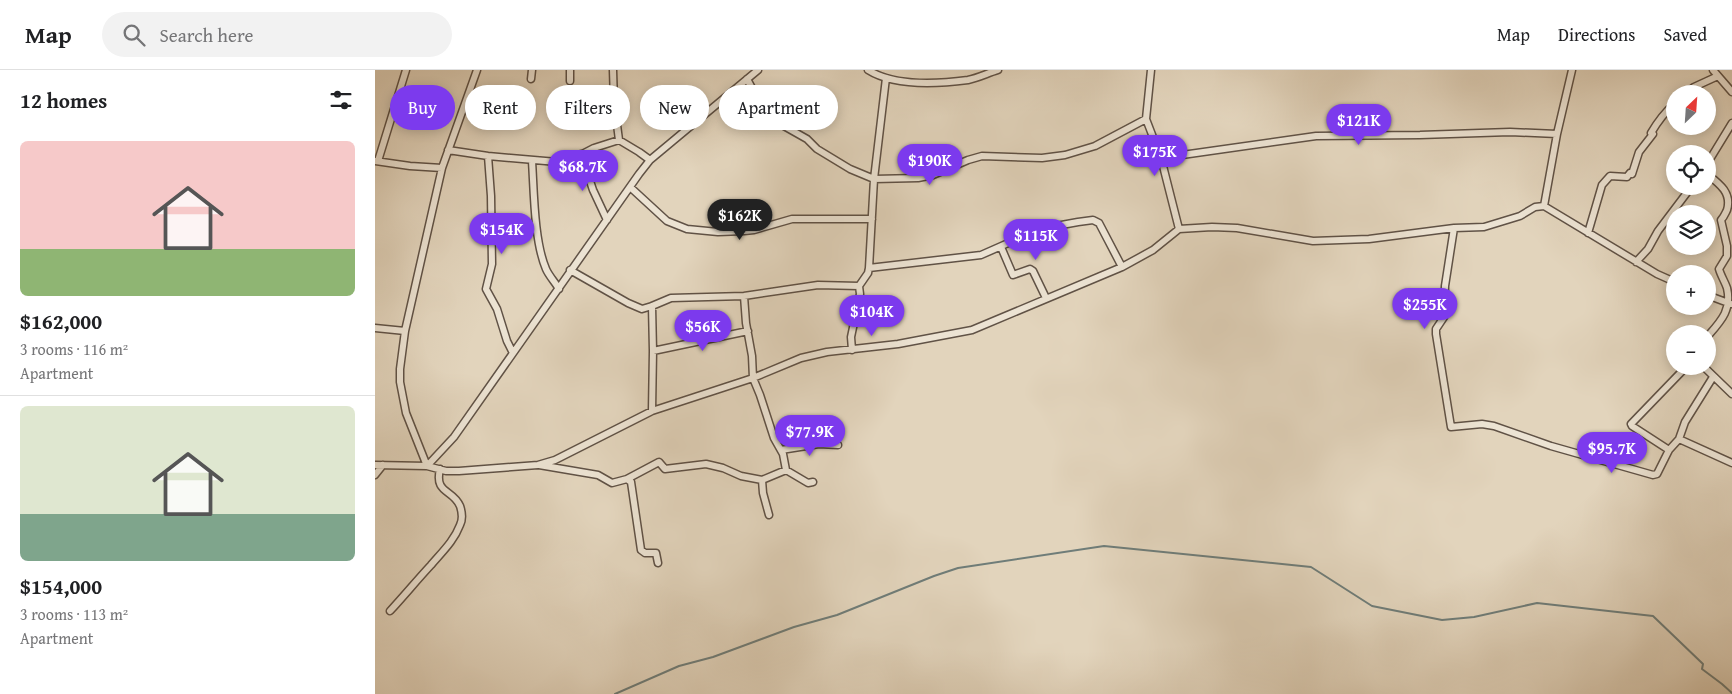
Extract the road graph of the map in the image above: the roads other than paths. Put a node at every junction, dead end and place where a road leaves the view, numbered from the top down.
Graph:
1 (406, 70) edge
2 (477, 70) edge
3 (532, 70) edge
4 (570, 70) edge
5 (613, 70) edge
6 (758, 70) edge
7 (868, 70) edge
8 (998, 70) edge
9 (1151, 70) edge
10 (1572, 70) edge
11 (1713, 70) edge
12 (1718, 76) junction
13 (886, 78) junction
14 (531, 79) dead end
15 (747, 79) junction
16 (569, 82) dead end
17 (1698, 85) edge
18 (1732, 92) edge
19 (1666, 112) edge
20 (1146, 119) junction
21 (1732, 123) edge
22 (1557, 134) junction
23 (619, 140) junction
24 (1716, 149) edge
25 (448, 150) junction
26 (581, 154) junction
27 (488, 156) junction
28 (1161, 158) junction
29 (532, 160) junction
30 (650, 160) junction
31 (376, 161) edge
32 (442, 168) junction
33 (874, 179) junction
34 (1716, 181) edge
35 (630, 187) junction
36 (1685, 195) edge
37 (1544, 206) junction
38 (872, 218) junction
39 (607, 220) junction
40 (1454, 228) junction
41 (1179, 229) junction
42 (1588, 232) junction
43 (1001, 247) junction
44 (1636, 262) junction
45 (1122, 267) junction
46 (869, 268) junction
47 (570, 270) junction
48 (1666, 278) edge
49 (859, 286) junction
50 (559, 289) junction
51 (744, 296) junction
52 (1045, 298) junction
53 (1716, 298) edge
54 (1731, 304) edge
55 (652, 306) junction
56 (1716, 326) edge
57 (375, 328) edge
58 (405, 331) junction
59 (748, 331) junction
60 (852, 350) junction
61 (653, 351) junction
62 (513, 353) junction
63 (1678, 375) edge
64 (1713, 377) joint
65 (753, 378) junction
66 (1732, 394) edge
67 (652, 411) junction
68 (1679, 438) junction
69 (838, 445) dead end
70 (781, 450) junction
71 (1669, 450) junction
72 (1732, 463) edge
73 (375, 464) edge
74 (383, 465) junction
75 (538, 465) junction
76 (427, 466) junction
77 (439, 469) junction
78 (786, 470) junction
79 (375, 475) edge
80 (627, 479) junction
81 (762, 480) junction
82 (813, 482) dead end
83 (769, 515) dead end
84 (659, 563) dead end
85 (390, 611) dead end

1 - 31 street
2 - 25 street
3 - 14 street
4 - 16 street
5 - 23 street
6 - 15 street
7 - 13 street
8 - 13 street
9 - 20 street
10 - 22 street
11 - 12 street
12 - 17 street
12 - 18 street
13 - 33 street
15 - 30 street
15 - 33 street
19 - 42 street
20 - 28 street
20 - 33 street
21 - 24 street
22 - 28 street
22 - 37 street
23 - 26 street
23 - 30 street
25 - 27 street
25 - 32 street
26 - 29 street
26 - 39 street
27 - 29 street
27 - 62 street
28 - 41 street
29 - 50 street
30 - 35 street
31 - 32 street
32 - 58 street
33 - 38 street
34 - 54 street
35 - 38 street
35 - 39 street
36 - 44 street
37 - 40 street
37 - 42 street
38 - 46 street
39 - 47 street
40 - 41 street
40 - 71 street
41 - 45 street
42 - 44 street
43 - 45 street
43 - 46 street
43 - 52 street
44 - 48 street
45 - 52 street
46 - 49 street
47 - 50 street
47 - 55 street
49 - 51 street
49 - 60 street
50 - 62 street
51 - 55 street
51 - 59 street
52 - 60 street
53 - 54 street
54 - 56 street
55 - 61 street
57 - 58 street
58 - 76 street
59 - 61 street
59 - 65 street
60 - 65 street
61 - 67 street
62 - 76 street
63 - 71 street
64 - 66 street
64 - 68 street
65 - 67 street
65 - 70 street
67 - 75 street
68 - 71 street
68 - 72 street
69 - 70 street
70 - 78 street
73 - 74 street
74 - 76 street
74 - 79 street
75 - 77 street
75 - 80 street
76 - 77 street
77 - 85 street
78 - 81 street
78 - 82 street
80 - 81 street
80 - 84 street
81 - 83 street

